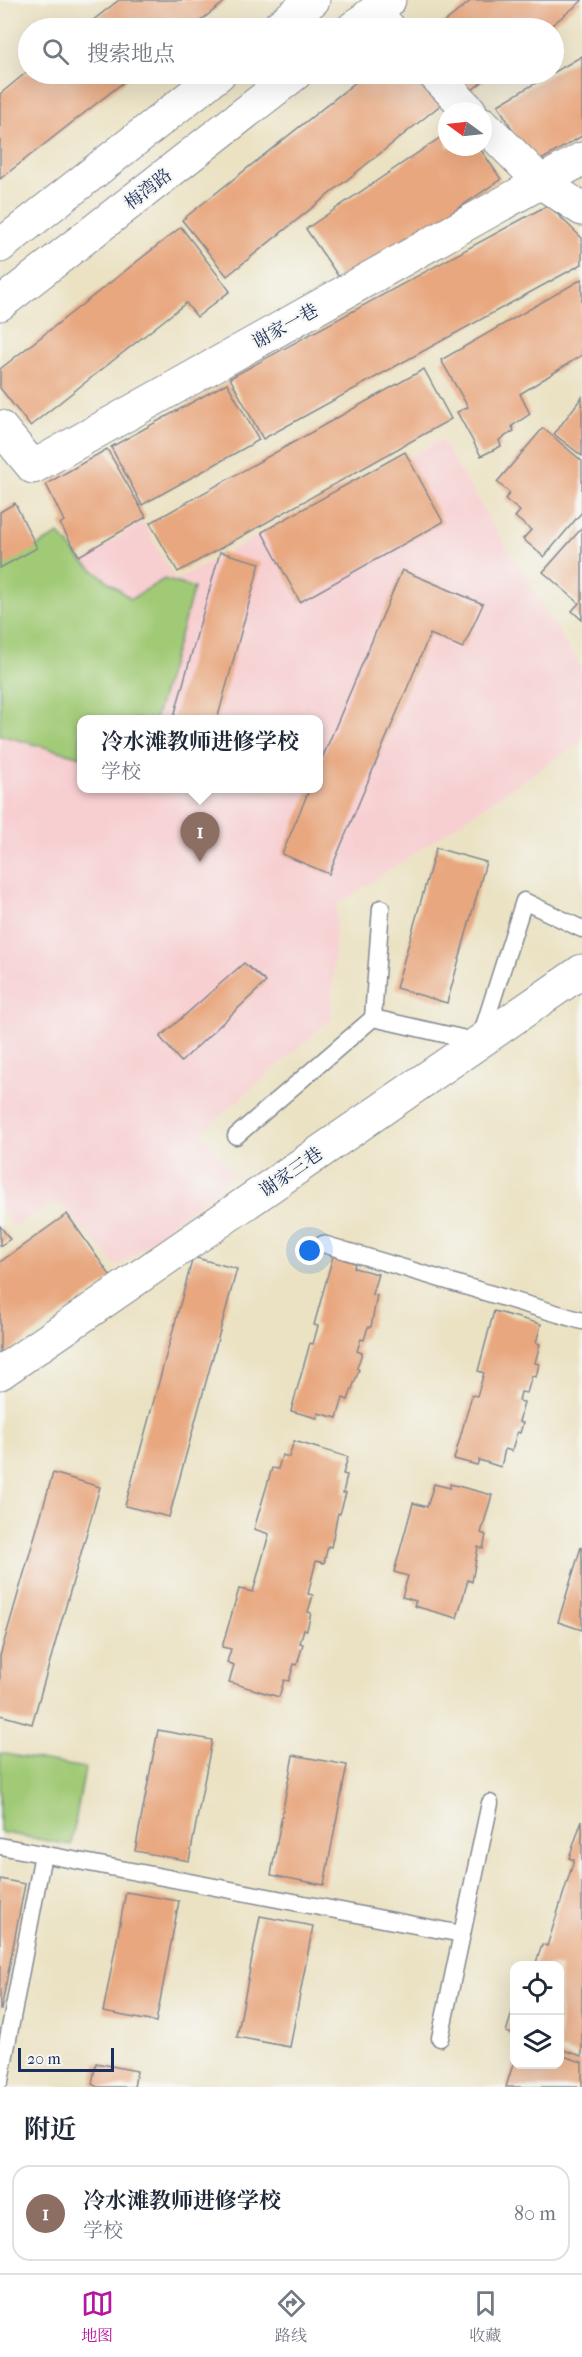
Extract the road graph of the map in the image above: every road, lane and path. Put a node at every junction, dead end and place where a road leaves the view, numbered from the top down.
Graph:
1 (313, 0) edge
2 (290, 18) edge
3 (206, 84) edge
4 (282, 84) edge
5 (444, 84) edge
6 (461, 102) edge
7 (492, 133) edge
8 (582, 159) edge
9 (542, 183) junction
10 (582, 209) edge
11 (4, 234) edge
12 (0, 304) edge
13 (0, 427) edge
14 (381, 908) dead end
15 (582, 929) edge
16 (582, 971) edge
17 (373, 1018) junction
18 (479, 1042) junction
19 (236, 1136) dead end
20 (323, 1244) dead end
21 (582, 1321) edge
22 (0, 1373) edge
23 (490, 1803) dead end
24 (0, 1846) edge
25 (44, 1854) junction
26 (462, 1934) junction
27 (440, 2038) dead end
28 (0, 2081) edge

1 - 2 street
3 - 11 street
4 - 12 street, 梅湾路
5 - 6 street
7 - 9 street
8 - 9 street, 谢家一巷
9 - 10 street
9 - 13 street, 谢家一巷
14 - 17 lane
15 - 18 lane
16 - 18 street, 谢家三巷
17 - 18 lane
17 - 19 lane
18 - 22 street, 谢家三巷
20 - 21 lane
23 - 26 lane
24 - 25 lane
25 - 26 lane
25 - 28 lane
26 - 27 lane

